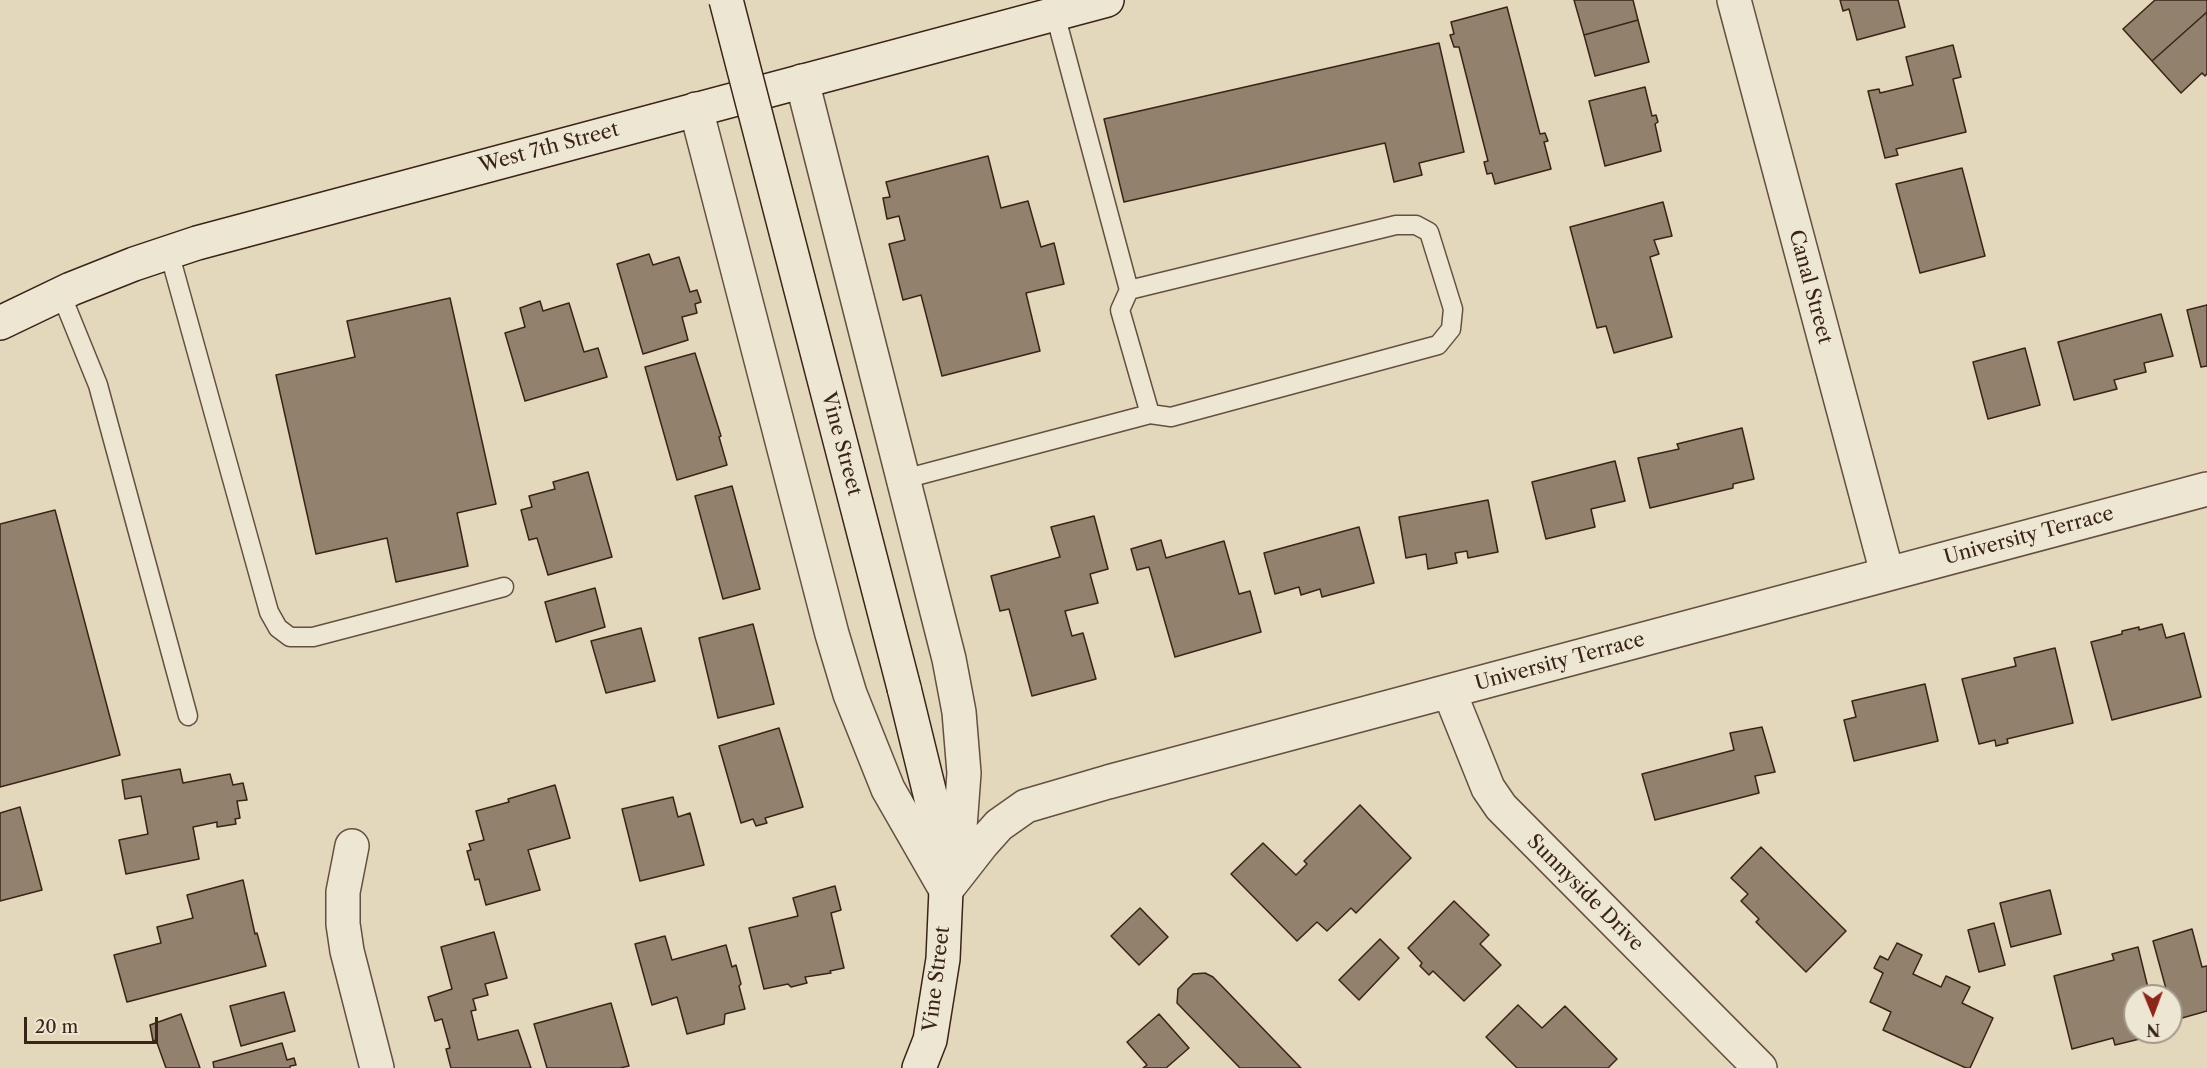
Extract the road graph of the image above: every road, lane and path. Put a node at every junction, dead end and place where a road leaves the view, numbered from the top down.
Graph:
1 (726, 0) edge
2 (1107, 0) edge
3 (1734, 0) edge
4 (1055, 14) junction
5 (802, 81) junction
6 (696, 109) junction
7 (169, 252) junction
8 (1129, 290) junction
9 (61, 294) junction
10 (0, 323) edge
11 (1150, 414) junction
12 (903, 479) junction
13 (2207, 489) edge
14 (1887, 573) junction
15 (504, 587) dead end
16 (1449, 691) junction
17 (188, 716) dead end
18 (352, 846) dead end
19 (946, 890) junction
20 (926, 1059) edge
21 (377, 1068) edge
22 (1760, 1068) edge

1 - 19 street, Vine Street, bridge
2 - 4 street, West 7th Street
3 - 14 street, Canal Street
4 - 5 street, West 7th Street
4 - 8 lane
5 - 6 street, West 7th Street
5 - 12 street, Vine Street
6 - 7 street, West 7th Street
6 - 19 street
7 - 9 street, West 7th Street
7 - 15 lane
8 - 11 lane
8 - 11 lane
9 - 10 street, West 7th Street
9 - 17 lane
11 - 12 lane
12 - 19 street, Vine Street
13 - 14 street, University Terrace
14 - 16 street, University Terrace
16 - 19 street, University Terrace
16 - 22 street, Sunnyside Drive
18 - 21 street
19 - 20 street, Vine Street

